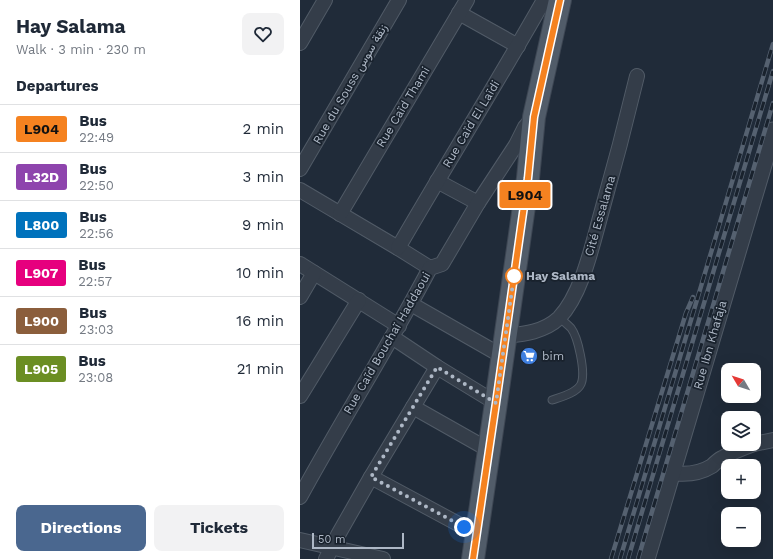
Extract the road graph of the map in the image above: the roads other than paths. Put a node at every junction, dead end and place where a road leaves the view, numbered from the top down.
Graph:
1 (325, 0) edge
2 (399, 0) edge
3 (467, 0) edge
4 (544, 0) edge
5 (560, 0) edge
6 (459, 13) junction
7 (300, 43) edge
8 (518, 46) junction
9 (638, 76) dead end
10 (534, 117) junction
11 (773, 131) edge
12 (300, 169) edge
13 (437, 181) junction
14 (300, 190) edge
15 (478, 203) junction
16 (340, 214) junction
17 (398, 248) junction
18 (300, 264) edge
19 (430, 268) junction
20 (314, 272) junction
21 (300, 297) edge
22 (359, 300) junction
23 (411, 304) junction
24 (559, 317) junction
25 (396, 332) junction
26 (504, 346) junction
27 (437, 367) junction
28 (300, 396) edge
29 (552, 400) dead end
30 (496, 403) junction
31 (413, 407) junction
32 (773, 440) edge
33 (761, 443) edge
34 (489, 450) junction
35 (735, 451) edge
36 (672, 473) junction
37 (371, 477) junction
38 (300, 498) edge
39 (477, 534) junction
40 (300, 540) edge
41 (329, 553) edge
42 (650, 556) edge
43 (383, 559) edge
44 (473, 559) edge

1 - 7 street
2 - 12 street, Rue du Souss زنقة سوس
3 - 6 street, Rue Caïd Thami
4 - 8 street, Rue Caïd El Laïdi
5 - 10 main road
6 - 8 street
6 - 16 street, Rue Caïd Thami
8 - 13 street, Rue Caïd El Laïdi
9 - 24 street, Cité Essalama
10 - 15 street, Rue Caïd Bouchaï Haddaoui
10 - 26 main road
11 - 36 street, Rue Ibn Khafaja
13 - 15 street
13 - 17 street, Rue Caïd El Laïdi
14 - 16 street
15 - 19 street, Rue Caïd Bouchaï Haddaoui
16 - 17 street
17 - 19 street
18 - 20 street
19 - 23 street, Rue Caïd Bouchaï Haddaoui
20 - 21 street
20 - 22 street
22 - 25 street
22 - 28 street
23 - 25 street, Rue Caïd Bouchaï Haddaoui
23 - 26 street
24 - 26 street, Cité Essalama
24 - 29 lane
25 - 27 street
25 - 38 street, Rue Caïd Bouchaï Haddaoui
26 - 30 main road
27 - 30 street
27 - 31 street
30 - 34 main road
31 - 34 street
31 - 37 street
32 - 33 street
34 - 39 main road
35 - 36 street
36 - 42 street, Rue Ibn Khafaja
37 - 39 street
37 - 41 street
39 - 44 main road
40 - 41 street
41 - 43 street

